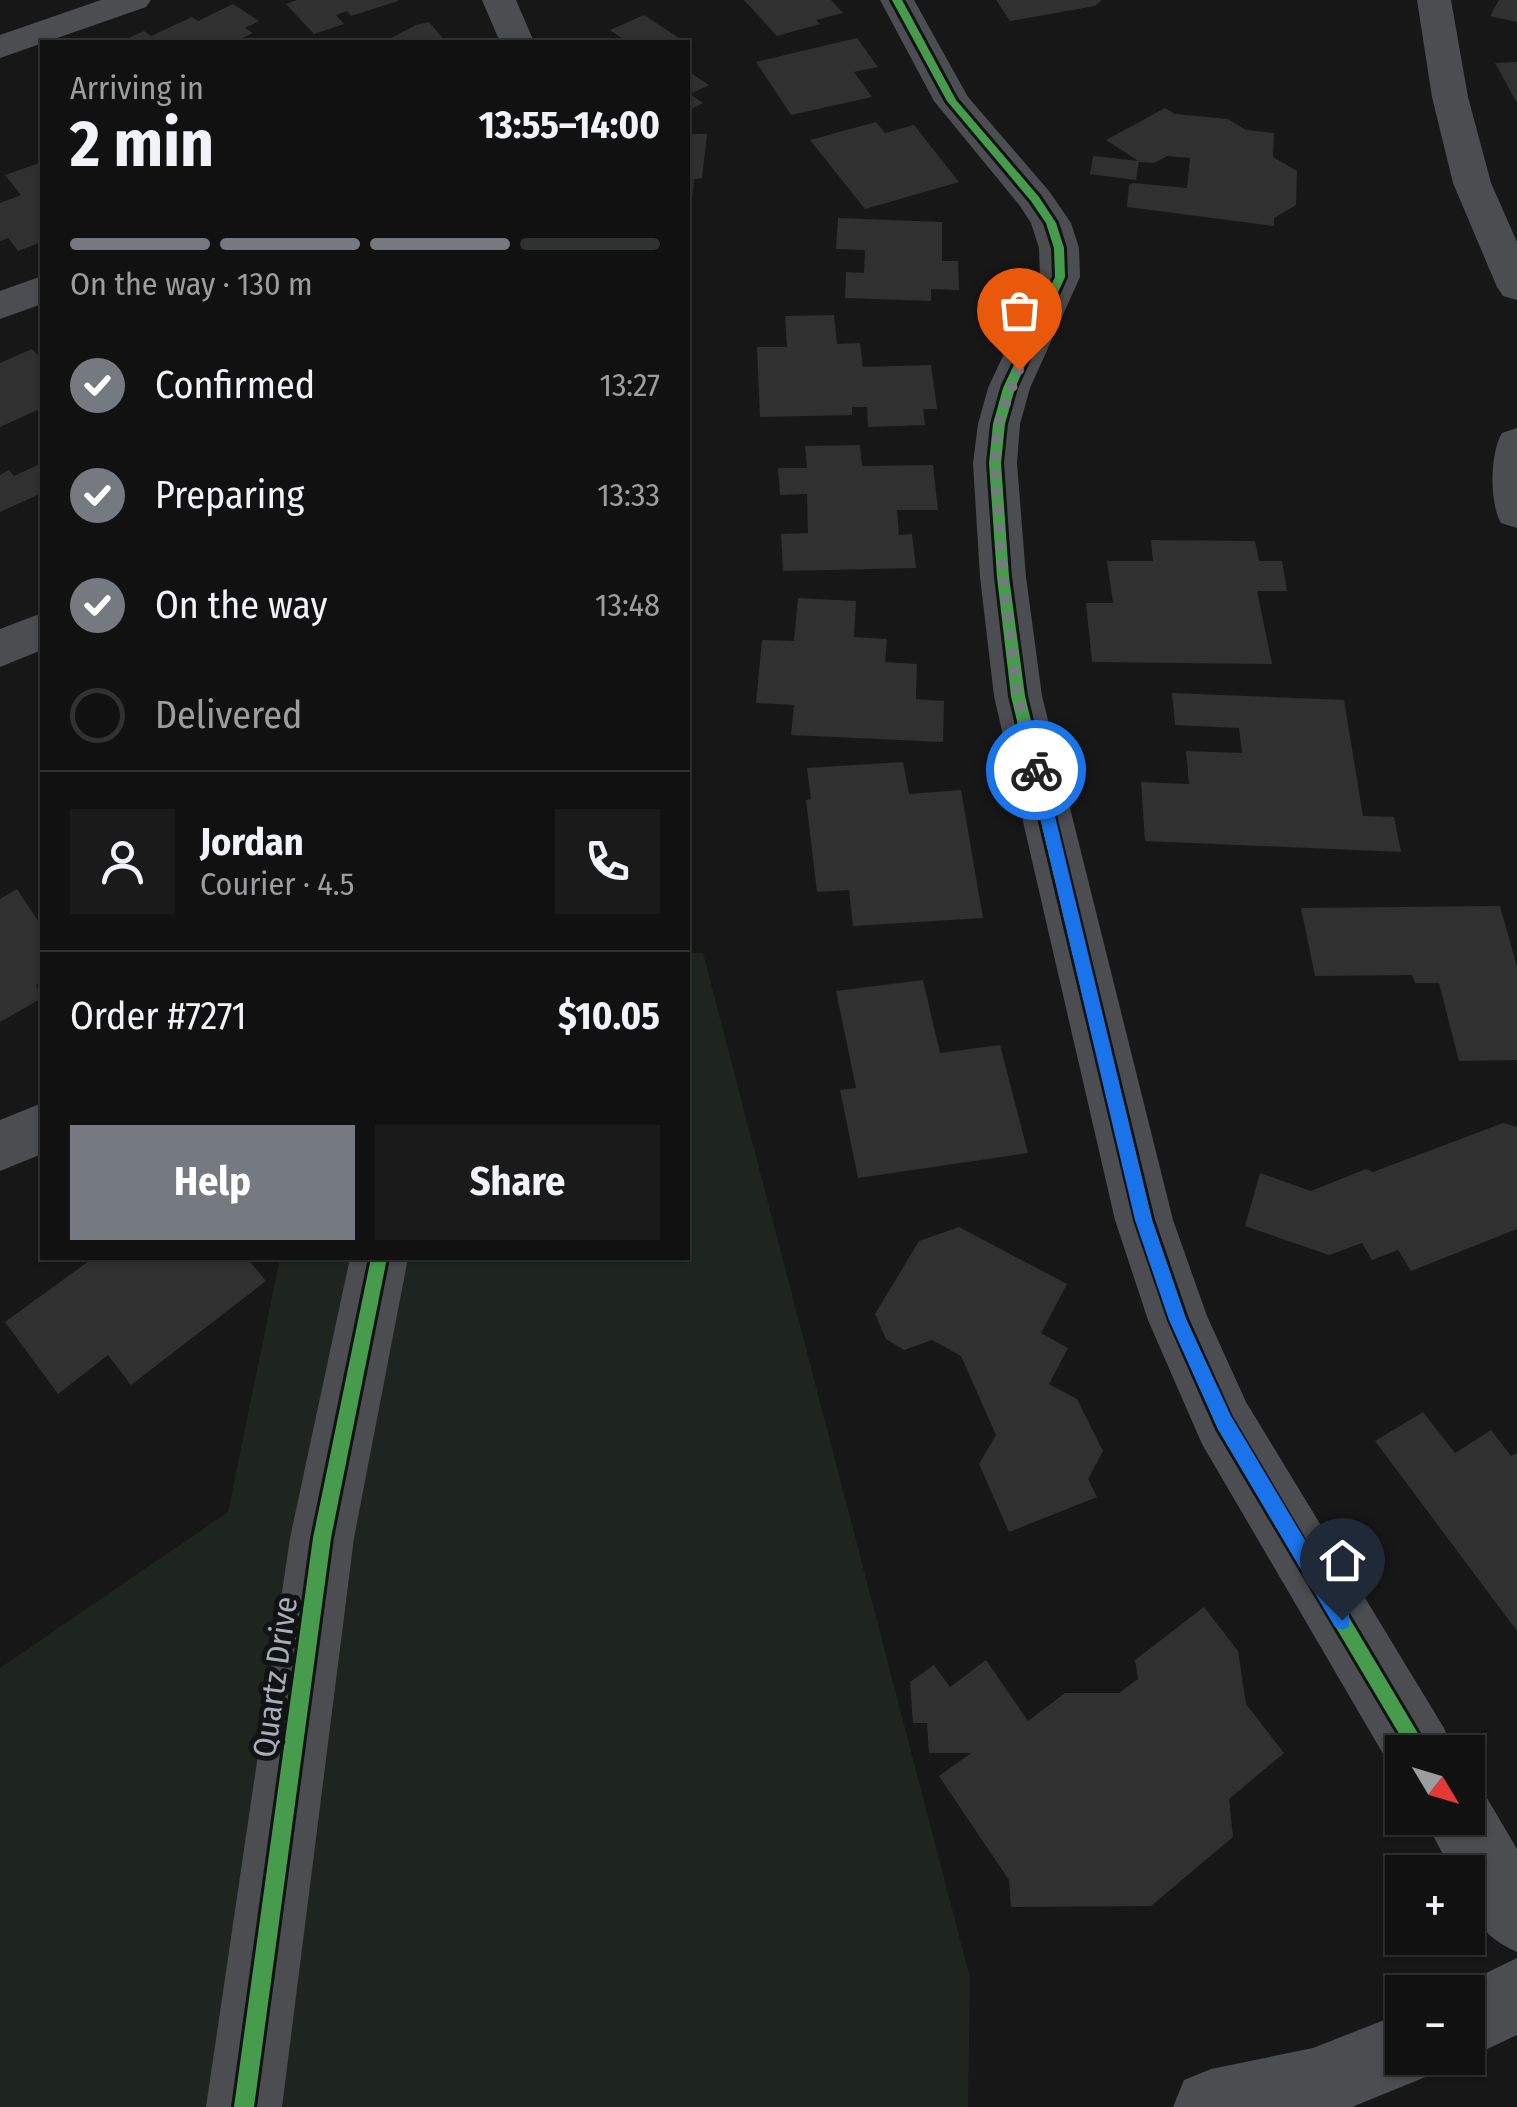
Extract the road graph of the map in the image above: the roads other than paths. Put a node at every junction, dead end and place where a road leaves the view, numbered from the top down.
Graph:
1 (134, 0) edge
2 (499, 0) edge
3 (897, 0) edge
4 (1434, 0) edge
5 (516, 40) edge
6 (0, 47) edge
7 (1517, 287) edge
8 (40, 290) edge
9 (0, 306) edge
10 (1517, 443) edge
11 (1517, 512) edge
12 (40, 631) edge
13 (0, 649) edge
14 (40, 1129) edge
15 (0, 1146) edge
16 (379, 1260) edge
17 (1410, 1735) edge
18 (1469, 1835) edge
19 (1517, 1916) edge
20 (1517, 1995) edge
21 (1485, 2012) edge
22 (1385, 2057) edge
23 (244, 2107) edge
24 (1211, 2107) edge

1 - 6 street
2 - 5 street
3 - 17 street
4 - 7 street
8 - 9 street
10 - 11 street
12 - 13 street
14 - 15 street
16 - 23 street, Quartz Drive
18 - 19 street
20 - 21 street
22 - 24 street

